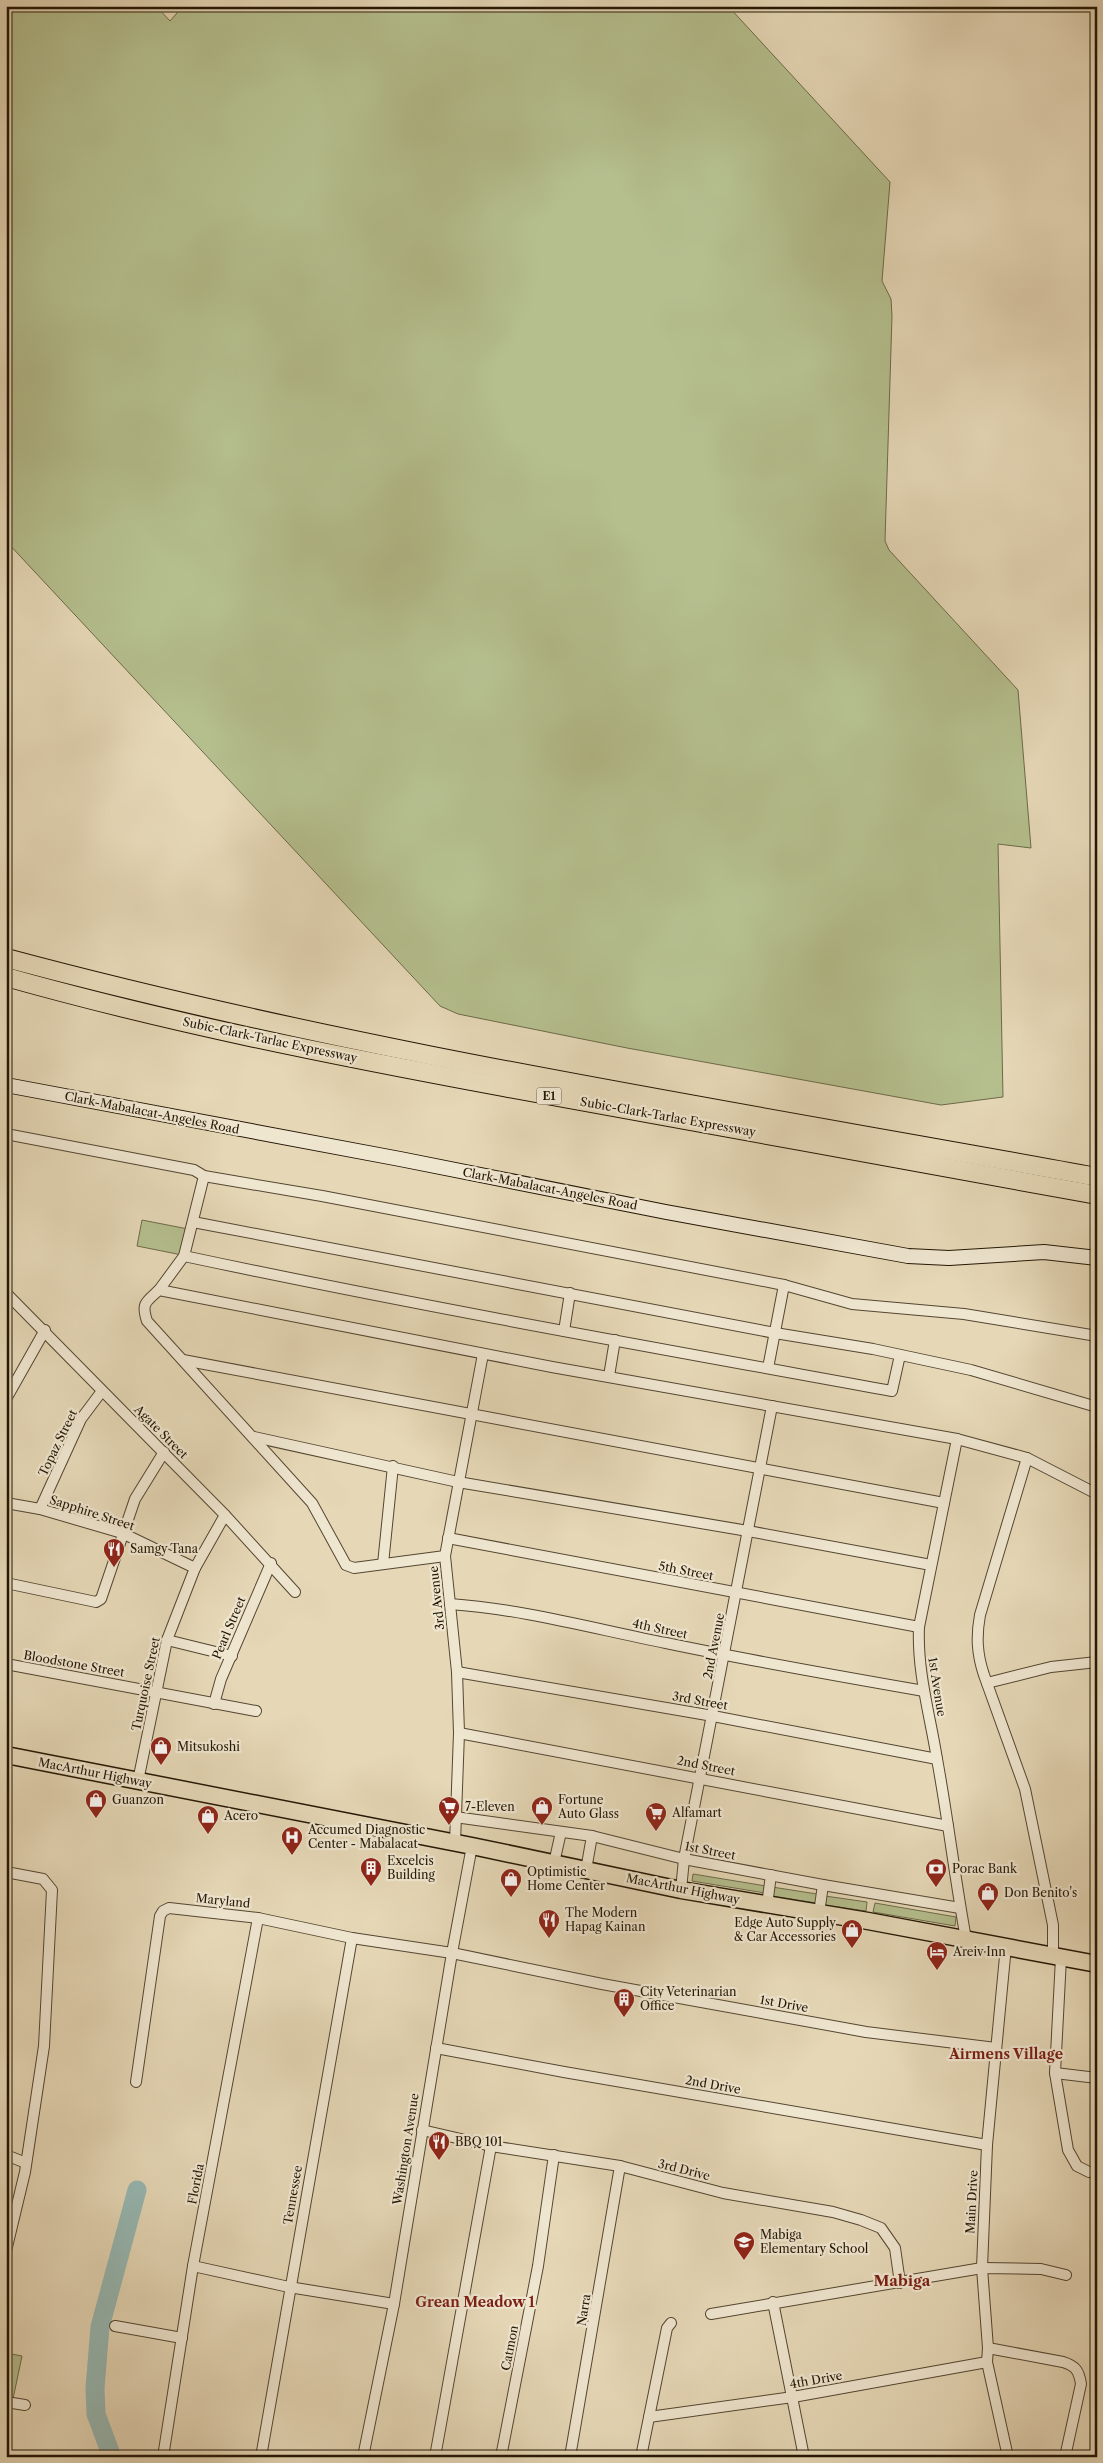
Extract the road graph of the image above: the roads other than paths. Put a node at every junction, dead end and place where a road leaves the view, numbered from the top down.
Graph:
1 (6, 958) edge
2 (6, 976) edge
3 (6, 1085) edge
4 (6, 1134) edge
5 (204, 1176) junction
6 (1097, 1177) edge
7 (1097, 1195) edge
8 (193, 1222) junction
9 (184, 1256) junction
10 (1097, 1258) edge
11 (784, 1286) junction
12 (159, 1290) junction
13 (6, 1293) edge
14 (570, 1293) junction
15 (45, 1330) junction
16 (564, 1331) junction
17 (775, 1333) junction
18 (1097, 1336) edge
19 (615, 1340) junction
20 (483, 1354) junction
21 (900, 1355) junction
22 (184, 1360) junction
23 (768, 1368) junction
24 (609, 1376) junction
25 (102, 1390) junction
26 (6, 1399) edge
27 (772, 1406) junction
28 (1097, 1407) edge
29 (472, 1413) junction
30 (254, 1437) junction
31 (957, 1439) junction
32 (164, 1452) junction
33 (1026, 1458) junction
34 (393, 1466) junction
35 (761, 1470) junction
36 (458, 1482) junction
37 (1097, 1494) edge
38 (6, 1502) edge
39 (944, 1503) junction
40 (40, 1509) junction
41 (225, 1514) junction
42 (748, 1530) junction
43 (122, 1533) junction
44 (448, 1538) junction
45 (445, 1556) junction
46 (271, 1563) junction
47 (383, 1564) junction
48 (931, 1565) junction
49 (195, 1568) junction
50 (6, 1584) edge
51 (295, 1592) dead end
52 (737, 1594) junction
53 (450, 1604) junction
54 (919, 1627) junction
55 (167, 1640) junction
56 (724, 1655) junction
57 (232, 1656) junction
58 (1097, 1662) edge
59 (6, 1664) edge
60 (457, 1672) junction
61 (987, 1683) junction
62 (924, 1691) junction
63 (157, 1692) junction
64 (214, 1704) junction
65 (256, 1712) dead end
66 (713, 1716) junction
67 (459, 1733) junction
68 (6, 1755) edge
69 (937, 1758) junction
70 (700, 1778) junction
71 (138, 1781) junction
72 (455, 1817) junction
73 (948, 1826) junction
74 (561, 1832) junction
75 (592, 1836) junction
76 (455, 1843) junction
77 (472, 1846) junction
78 (684, 1859) junction
79 (554, 1863) junction
80 (586, 1870) junction
81 (6, 1872) edge
82 (771, 1875) junction
83 (823, 1885) junction
84 (681, 1890) junction
85 (767, 1905) junction
86 (960, 1908) junction
87 (819, 1913) junction
88 (258, 1918) junction
89 (352, 1938) junction
90 (966, 1939) junction
91 (1006, 1946) junction
92 (452, 1953) junction
93 (1057, 1957) junction
94 (1097, 1964) edge
95 (436, 2048) junction
96 (996, 2048) junction
97 (1055, 2073) junction
98 (1097, 2078) edge
99 (136, 2082) dead end
100 (422, 2130) junction
101 (988, 2145) junction
102 (490, 2146) junction
103 (554, 2155) junction
104 (6, 2156) edge
105 (26, 2163) junction
106 (620, 2166) junction
107 (1088, 2172) dead end
108 (6, 2251) edge
109 (193, 2266) junction
110 (982, 2268) junction
111 (1066, 2275) dead end
112 (900, 2283) junction
113 (289, 2287) junction
114 (773, 2302) junction
115 (394, 2304) junction
116 (711, 2314) dead end
117 (671, 2323) dead end
118 (115, 2326) dead end
119 (182, 2338) junction
120 (988, 2348) junction
121 (987, 2362) junction
122 (793, 2397) junction
123 (6, 2402) edge
124 (25, 2405) dead end
125 (649, 2418) junction
126 (163, 2457) edge
127 (261, 2457) edge
128 (363, 2457) edge
129 (435, 2457) edge
130 (501, 2457) edge
131 (570, 2457) edge
132 (641, 2457) edge
133 (804, 2457) edge
134 (1008, 2457) edge
135 (1065, 2457) edge

1 - 6 highway, Subic-Clark-Tarlac Expressway / E1
2 - 7 highway, Subic-Clark-Tarlac Expressway / E1
3 - 10 main road, Clark-Mabalacat-Angeles Road
4 - 5 street
5 - 8 street
5 - 11 street
8 - 9 street
8 - 14 street
9 - 12 street
9 - 16 street
11 - 17 street
11 - 18 street
12 - 20 street
12 - 22 street
13 - 15 street, Agate Street
14 - 16 street
14 - 17 street
15 - 25 street, Agate Street
15 - 26 street
16 - 19 street
17 - 21 street
17 - 23 street
19 - 23 street
19 - 24 street
20 - 24 street
20 - 29 street, 3rd Avenue
21 - 23 street
21 - 28 street
22 - 29 street
22 - 30 street
24 - 27 street
25 - 32 street, Agate Street
25 - 40 street, Topaz Street
27 - 31 street
27 - 35 street, 2nd Avenue
29 - 35 street
29 - 36 street, 3rd Avenue
30 - 34 street
30 - 47 street
31 - 33 street
31 - 39 street, 1st Avenue
32 - 41 street, Agate Street
32 - 43 street
33 - 37 street
33 - 61 street
34 - 36 street
34 - 47 street
35 - 39 street
35 - 42 street, 2nd Avenue
36 - 42 street
36 - 44 street, 3rd Avenue
38 - 40 street, Sapphire Street
39 - 48 street, 1st Avenue
40 - 43 street, Sapphire Street
41 - 46 street, Agate Street
41 - 49 street, Turquoise Street
42 - 48 street
42 - 52 street, 2nd Avenue
43 - 49 street, Sapphire Street
43 - 50 street
44 - 45 street, 3rd Avenue
44 - 52 street, 5th Street
45 - 47 street
45 - 53 street, 3rd Avenue
46 - 51 street, Agate Street
46 - 57 street, Pearl Street
48 - 54 street, 1st Avenue
49 - 55 street, Turquoise Street
52 - 54 street, 5th Street
52 - 56 street, 2nd Avenue
53 - 56 street, 4th Street
53 - 60 street, 3rd Avenue
54 - 62 street, 1st Avenue
55 - 57 street
55 - 63 street, Turquoise Street
56 - 62 street, 4th Street
56 - 66 street, 2nd Avenue
57 - 64 street, Pearl Street
58 - 61 street
59 - 63 street, Bloodstone Street
60 - 66 street, 3rd Street
60 - 67 street, 3rd Avenue
61 - 93 street
62 - 69 street, 1st Avenue
63 - 64 street, Bloodstone Street
63 - 71 street, Turquoise Street
64 - 65 street, Bloodstone Street
66 - 69 street, 3rd Street
66 - 70 street, 2nd Avenue
67 - 70 street, 2nd Street
67 - 72 street, 3rd Avenue
68 - 71 highway, MacArthur Highway
69 - 73 street, 1st Avenue
70 - 73 street, 2nd Street
70 - 78 street, 2nd Avenue
71 - 76 highway, MacArthur Highway
72 - 74 street, 1st Street
72 - 76 street, 3rd Avenue
73 - 86 street, 1st Avenue
74 - 75 street, 1st Street
74 - 79 street
75 - 78 street, 1st Street
75 - 80 street
76 - 77 highway, MacArthur Highway
77 - 79 highway, MacArthur Highway
77 - 92 street, Washington Avenue
78 - 82 street, 1st Street
78 - 84 street, 2nd Avenue
79 - 80 highway, MacArthur Highway
80 - 84 highway, MacArthur Highway
81 - 105 street
82 - 83 street, 1st Street
82 - 85 street
83 - 86 street, 1st Street
83 - 87 street
84 - 85 highway, MacArthur Highway
85 - 87 highway, MacArthur Highway
86 - 90 street, 1st Avenue
87 - 90 highway, MacArthur Highway
88 - 89 street, Maryland
88 - 99 street, Maryland
88 - 109 street, Florida
89 - 92 street, Maryland
89 - 113 street, Tennessee
90 - 91 highway, MacArthur Highway
91 - 93 highway, MacArthur Highway
91 - 96 street, Main Drive
92 - 95 street, Washington Avenue
92 - 96 street, 1st Drive
93 - 94 highway, MacArthur Highway
93 - 97 street
95 - 100 street, Washington Avenue
95 - 101 street, 2nd Drive
96 - 101 street, Main Drive
97 - 98 street
97 - 107 street
100 - 102 street, 3rd Drive
100 - 115 street, Washington Avenue
101 - 110 street, Main Drive
102 - 103 street, 3rd Drive
102 - 129 street
103 - 106 street, 3rd Drive
103 - 130 street, Catmon
104 - 105 street
105 - 108 street
106 - 112 street, 3rd Drive
106 - 131 street, Narra
109 - 113 street
109 - 119 street, Florida
110 - 111 street
110 - 112 street
110 - 120 street, Main Drive
112 - 114 street
113 - 115 street
113 - 127 street, Tennessee
114 - 116 street
114 - 122 street
115 - 128 street, Washington Avenue
117 - 125 street
118 - 119 street
119 - 126 street, Florida
120 - 121 street, Main Drive
120 - 135 street
121 - 122 street, 4th Drive
121 - 134 street, Main Drive
122 - 125 street, 4th Drive
122 - 133 street
123 - 124 street
125 - 132 street

